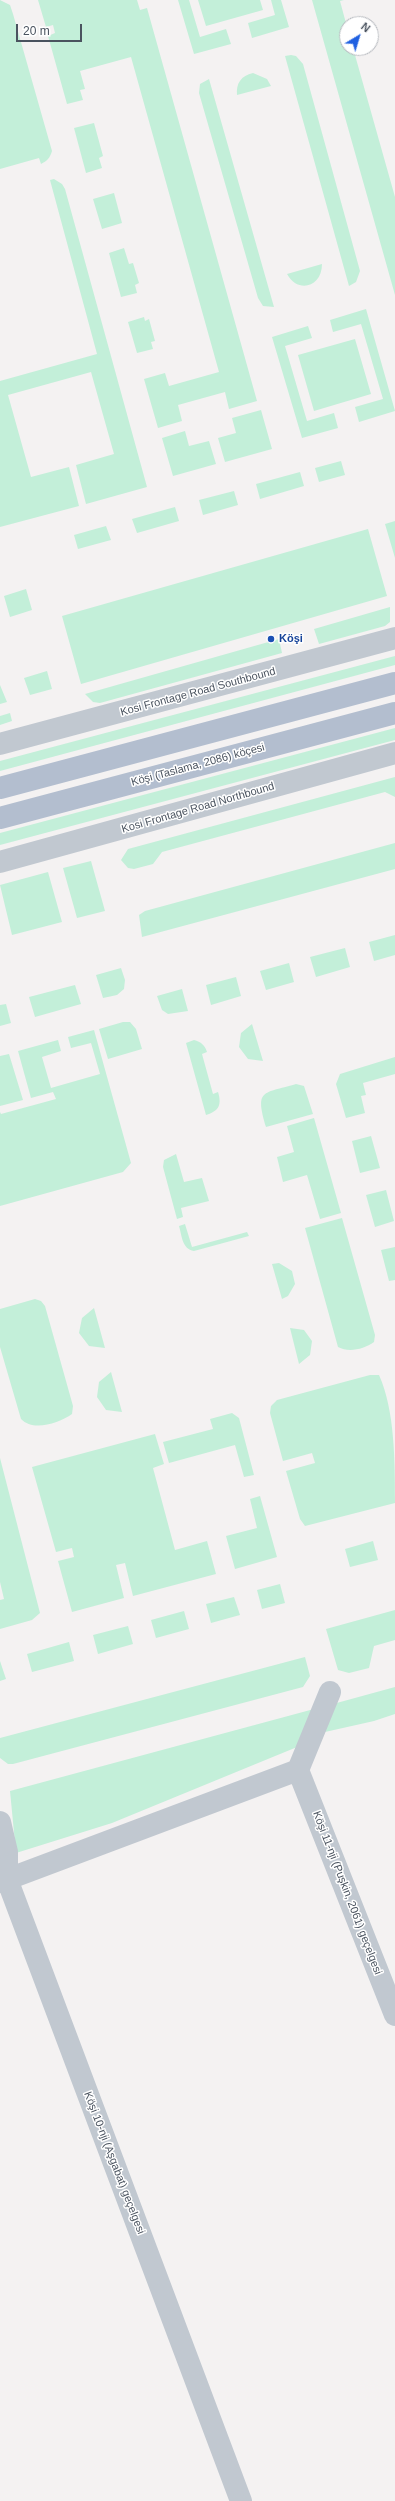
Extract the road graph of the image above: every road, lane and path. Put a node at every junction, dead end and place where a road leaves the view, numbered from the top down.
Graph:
1 (395, 638) edge
2 (395, 683) edge
3 (395, 713) edge
4 (0, 744) edge
5 (395, 753) edge
6 (0, 788) edge
7 (0, 818) edge
8 (0, 862) edge
9 (330, 1692) dead end
10 (298, 1770) junction
11 (0, 1822) edge
12 (4, 1880) edge
13 (395, 2015) edge
14 (241, 2501) edge

1 - 4 street, Kosi Frontage Road Southbound
2 - 6 main road
3 - 7 main road, Köşi (Taslama, 2086) köçesi
5 - 8 street, Kosi Frontage Road Northbound
9 - 10 street
10 - 12 street
10 - 13 street, Köşi 11-nji (Puşkin, 2061) geçelgesi
11 - 12 street, Köşi 10-nji (Aşgabat) geçelgesi
12 - 14 street, Köşi 10-nji (Aşgabat) geçelgesi

